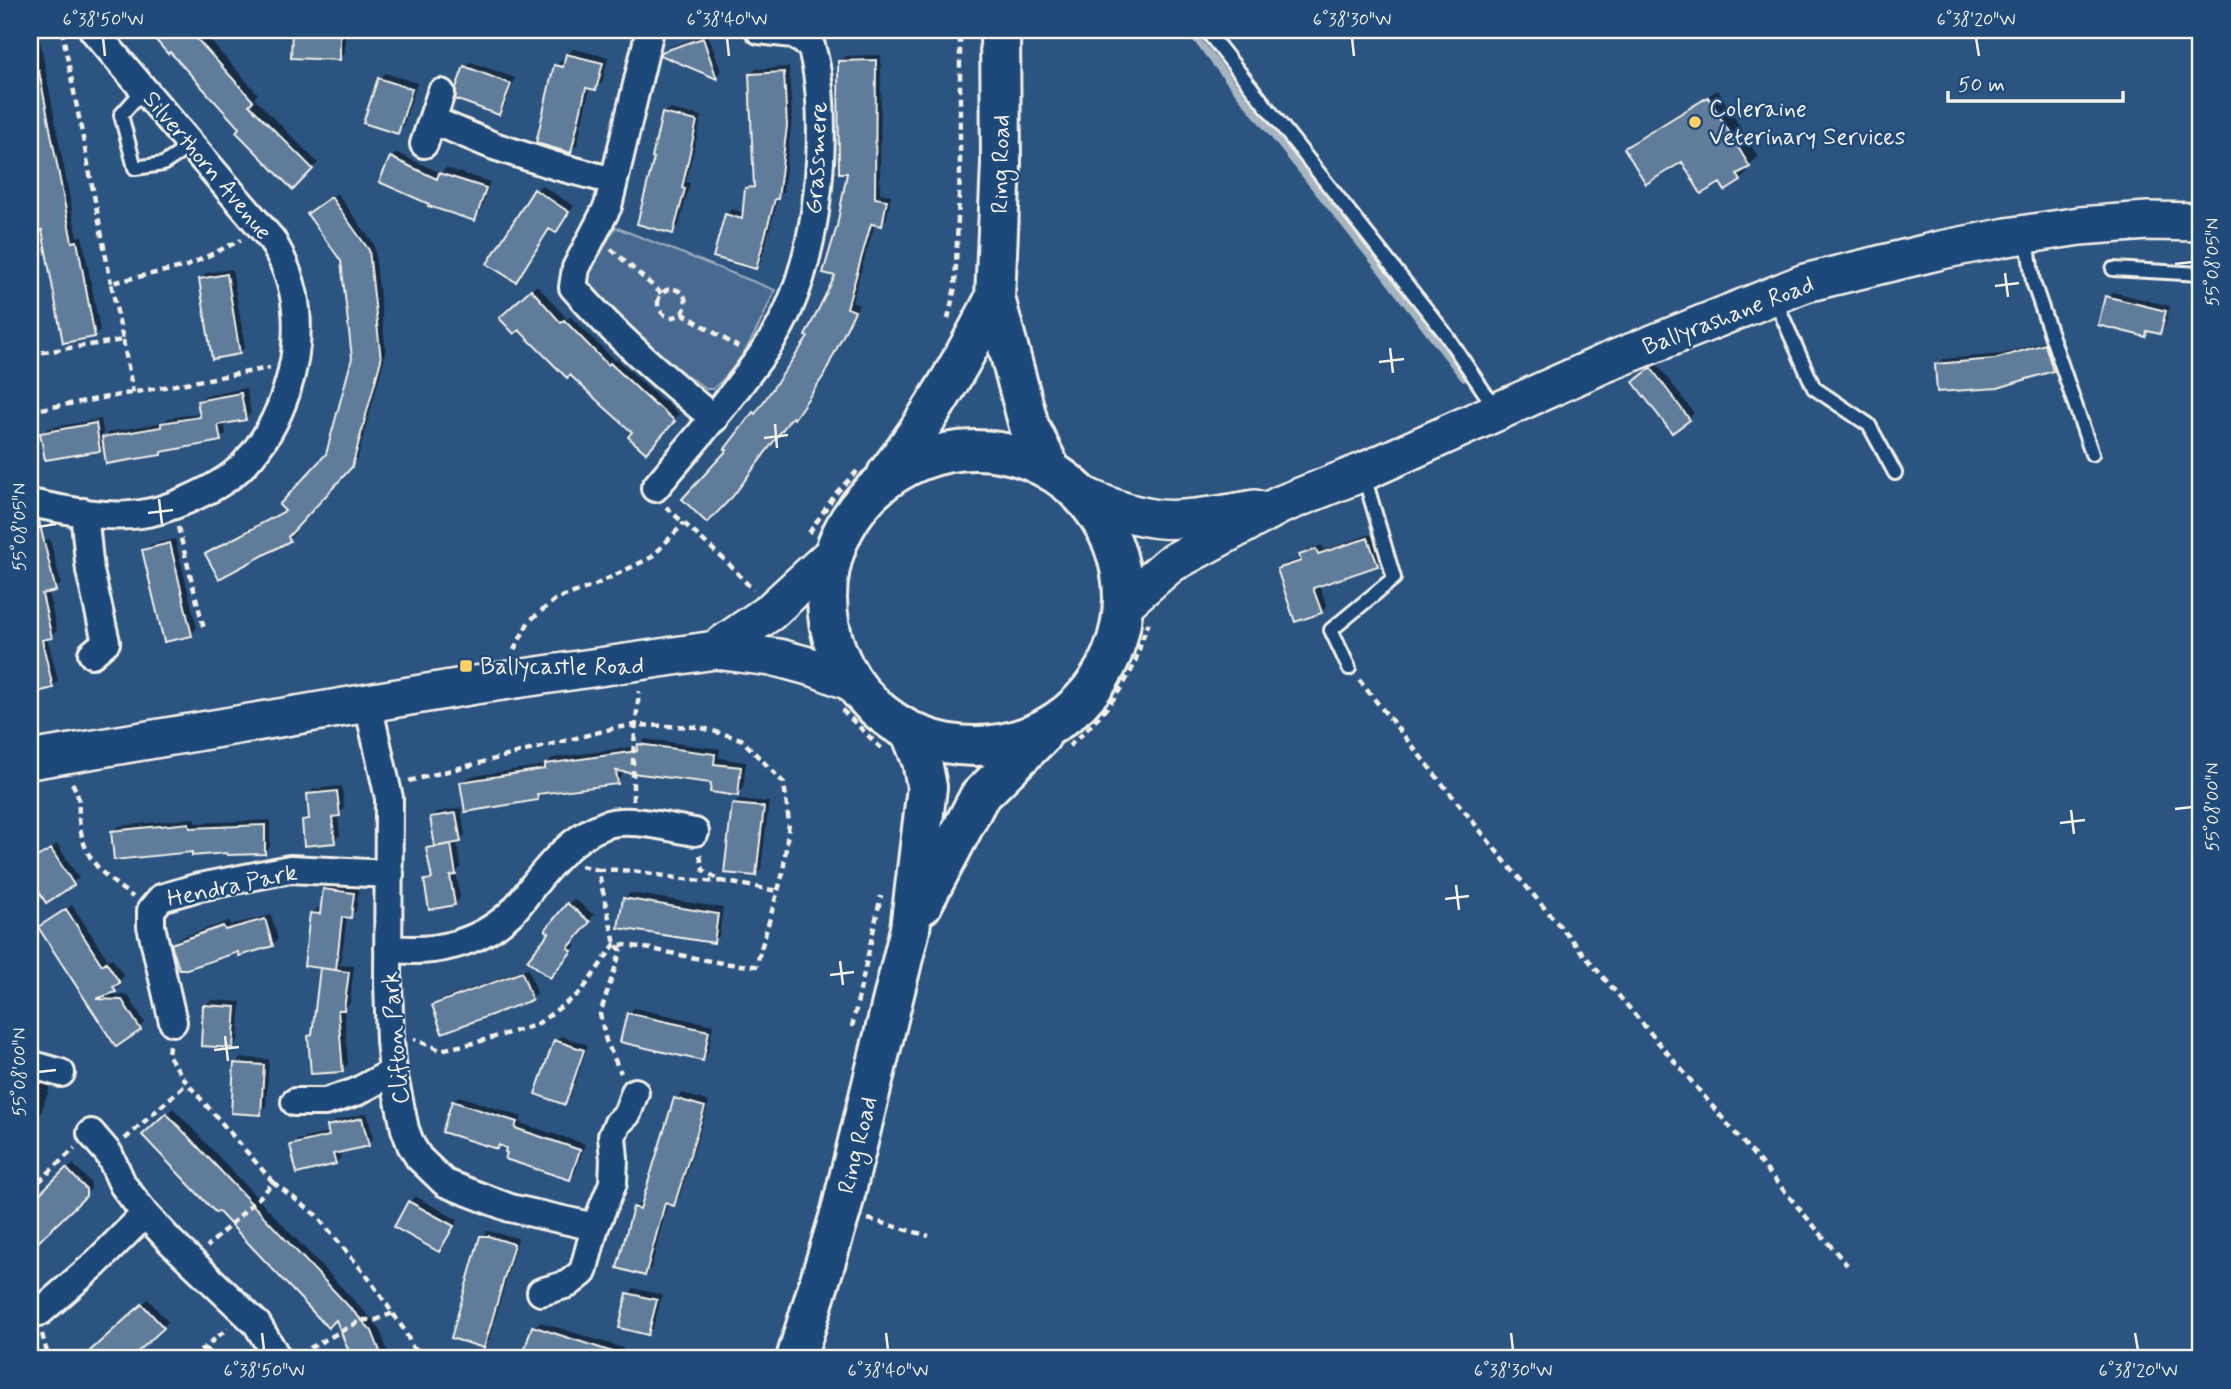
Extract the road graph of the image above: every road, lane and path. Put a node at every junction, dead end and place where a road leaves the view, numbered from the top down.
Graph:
1 (62, 30) edge
2 (93, 30) edge
3 (650, 30) edge
4 (759, 30) edge
5 (960, 30) edge
6 (1000, 30) edge
7 (1206, 30) edge
8 (144, 89) junction
9 (441, 93) dead end
10 (193, 145) junction
11 (614, 181) junction
12 (2201, 222) edge
13 (264, 229) junction
14 (595, 234) junction
15 (2027, 234) junction
16 (2113, 269) dead end
17 (2201, 274) edge
18 (111, 283) junction
19 (662, 294) junction
20 (1773, 296) junction
21 (995, 298) junction
22 (682, 313) junction
23 (947, 321) dead end
24 (123, 340) junction
25 (30, 354) edge
26 (759, 360) junction
27 (293, 364) junction
28 (133, 393) junction
29 (30, 411) edge
30 (1497, 412) junction
31 (714, 419) junction
32 (2092, 454) dead end
33 (1363, 472) junction
34 (1895, 472) dead end
35 (870, 476) junction
36 (1066, 483) junction
37 (655, 488) joint
38 (30, 503) edge
39 (1280, 505) junction
40 (173, 506) junction
41 (84, 512) junction
42 (684, 523) junction
43 (819, 547) junction
44 (757, 595) dead end
45 (1138, 612) junction
46 (204, 629) dead end
47 (526, 649) dead end
48 (715, 650) junction
49 (513, 651) junction
50 (503, 653) dead end
51 (93, 654) dead end
52 (1349, 668) joint
53 (844, 693) junction
54 (368, 704) junction
55 (635, 725) junction
56 (1059, 737) junction
57 (899, 743) junction
58 (43, 758) edge
59 (387, 786) junction
60 (632, 822) junction
61 (695, 832) joint
62 (553, 862) junction
63 (598, 870) junction
64 (390, 874) junction
65 (720, 881) junction
66 (882, 890) dead end
67 (778, 891) junction
68 (151, 911) junction
69 (910, 929) junction
70 (615, 944) junction
71 (388, 948) junction
72 (173, 1022) joint
73 (850, 1035) dead end
74 (390, 1041) junction
75 (30, 1064) edge
76 (393, 1072) junction
77 (61, 1073) dead end
78 (187, 1083) junction
79 (635, 1092) joint
80 (295, 1102) dead end
81 (91, 1133) joint
82 (109, 1154) junction
83 (273, 1182) junction
84 (30, 1190) edge
85 (841, 1211) junction
86 (145, 1214) junction
87 (595, 1227) junction
88 (929, 1236) dead end
89 (192, 1263) junction
90 (1847, 1265) dead end
91 (541, 1292) dead end
92 (30, 1310) edge
93 (243, 1312) junction
94 (393, 1313) junction
95 (205, 1348) junction
96 (414, 1349) junction
97 (191, 1359) edge
98 (216, 1359) edge
99 (278, 1359) edge
100 (291, 1359) edge
101 (418, 1359) edge
102 (456, 1359) edge
103 (796, 1359) edge

1 - 18 path
2 - 8 street, Silverthorn Avenue
3 - 11 street
4 - 26 street, Grassmere
5 - 23 path
6 - 21 main road, Ring Road
7 - 30 lane
8 - 10 street, Silverthorn Avenue
8 - 10 lane
9 - 11 street
10 - 13 street, Silverthorn Avenue
11 - 14 street
12 - 15 main road, Ballyrashane Road
13 - 18 path
13 - 27 street, Silverthorn Avenue
14 - 19 path
14 - 31 street
15 - 20 main road, Ballyrashane Road
15 - 32 lane
16 - 17 lane
18 - 24 path
19 - 22 path
19 - 22 path
20 - 30 main road, Ballyrashane Road
20 - 34 lane
21 - 35 main road, Ring Road
21 - 36 main road, Ring Road
22 - 26 path
24 - 25 path
24 - 28 path
26 - 31 street, Grassmere
27 - 28 path
27 - 40 street, Silverthorn Avenue
28 - 29 path
30 - 33 main road, Ballyrashane Road
31 - 37 street, Grassmere
33 - 39 main road, Ballyrashane Road
33 - 52 lane
35 - 36 main road
35 - 43 main road, Ring Road
35 - 43 path
36 - 39 main road, Ballyrashane Road
36 - 45 main road, Ring Road
37 - 42 path
38 - 41 street, Silverthorn Avenue
39 - 45 main road, Ballyrashane Road
40 - 41 street, Silverthorn Avenue
40 - 46 path
41 - 51 street
42 - 44 path
42 - 49 path
43 - 48 main road
43 - 53 main road, Ring Road
45 - 56 main road, Ring Road
45 - 56 path
47 - 49 path
48 - 53 main road
48 - 54 main road
49 - 50 path
52 - 90 path
53 - 57 path
53 - 57 main road, Ring Road
54 - 58 main road
54 - 59 street, Clifton Park
55 - 59 path
55 - 60 path
55 - 67 path
56 - 57 main road, Ring Road
56 - 69 main road, Ring Road
57 - 69 main road, Ring Road
58 - 68 path
59 - 64 street, Clifton Park
60 - 61 street
60 - 62 street
61 - 65 path
62 - 63 path
62 - 71 street
63 - 65 path
63 - 70 path
64 - 68 street, Hendra Park
64 - 71 street, Clifton Park
65 - 67 path
66 - 73 path
67 - 70 path
68 - 72 street, Hendra Park
69 - 85 main road, Ring Road
70 - 74 path
70 - 79 path
71 - 74 street, Clifton Park
72 - 78 path
74 - 76 street, Clifton Park
75 - 77 street
76 - 80 street
76 - 87 street, Clifton Park
78 - 82 path
78 - 83 path
79 - 87 street
81 - 82 street
81 - 84 path
82 - 86 street
83 - 89 path
83 - 94 path
85 - 88 path
85 - 103 main road, Ring Road
86 - 89 street
86 - 92 street
87 - 91 street
89 - 93 street
93 - 95 path
93 - 99 street
94 - 96 path
94 - 100 path
95 - 97 path
95 - 98 path
96 - 101 path
96 - 102 path

